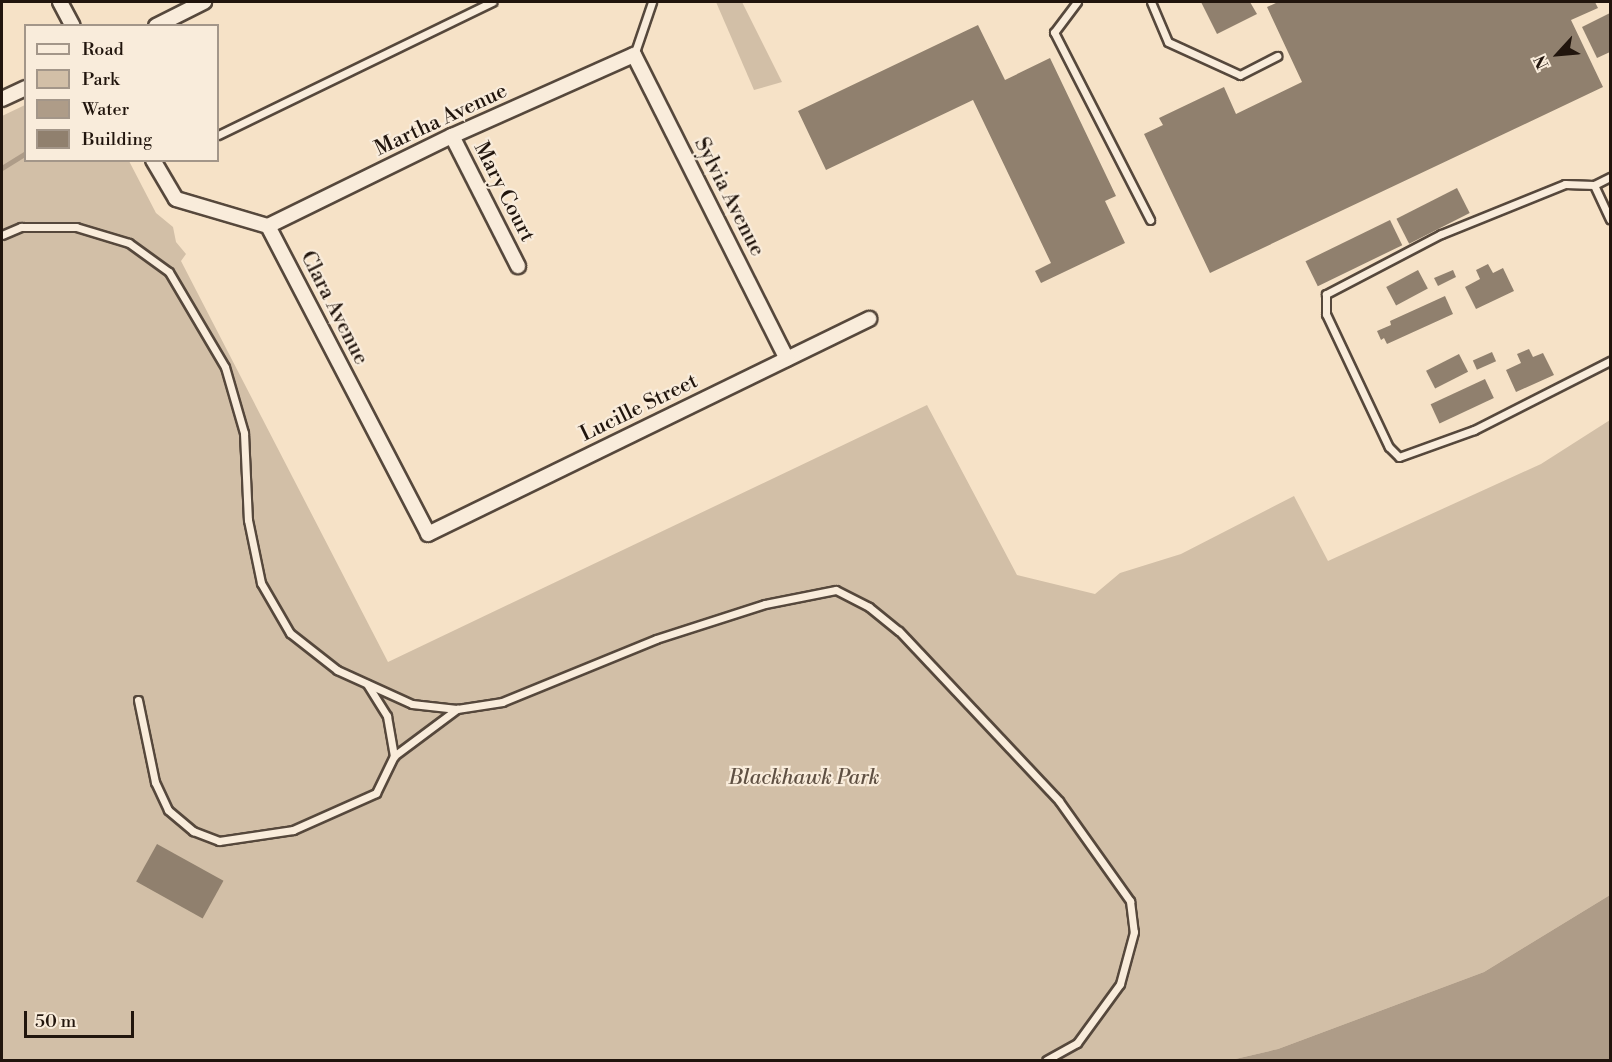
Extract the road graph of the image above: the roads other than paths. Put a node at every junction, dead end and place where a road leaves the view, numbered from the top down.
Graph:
1 (60, 2) edge
2 (204, 2) edge
3 (492, 2) edge
4 (652, 2) edge
5 (1077, 2) edge
6 (1151, 2) edge
7 (72, 24) edge
8 (160, 24) edge
9 (634, 55) junction
10 (1276, 56) dead end
11 (24, 89) edge
12 (2, 99) edge
13 (219, 135) edge
14 (452, 136) junction
15 (158, 162) edge
16 (1611, 177) edge
17 (1594, 185) junction
18 (1150, 220) dead end
19 (1611, 220) edge
20 (268, 226) junction
21 (2, 235) edge
22 (518, 266) dead end
23 (869, 319) dead end
24 (787, 359) junction
25 (1611, 361) edge
26 (428, 534) joint
27 (367, 683) junction
28 (138, 700) dead end
29 (457, 709) junction
30 (394, 756) junction
31 (1046, 1060) edge

1 - 7 street
2 - 8 street
3 - 13 lane
4 - 9 lane
5 - 18 lane
6 - 10 lane
9 - 14 street, Martha Avenue
9 - 24 street, Sylvia Avenue
11 - 12 street
14 - 20 street, Martha Avenue
14 - 22 street, Mary Court
15 - 20 street
16 - 17 lane
17 - 19 lane
17 - 25 lane
20 - 26 street, Clara Avenue
21 - 27 lane
23 - 24 street, Lucille Street
24 - 26 street, Lucille Street
27 - 29 lane
27 - 30 lane
28 - 30 lane
29 - 30 lane
29 - 31 lane

